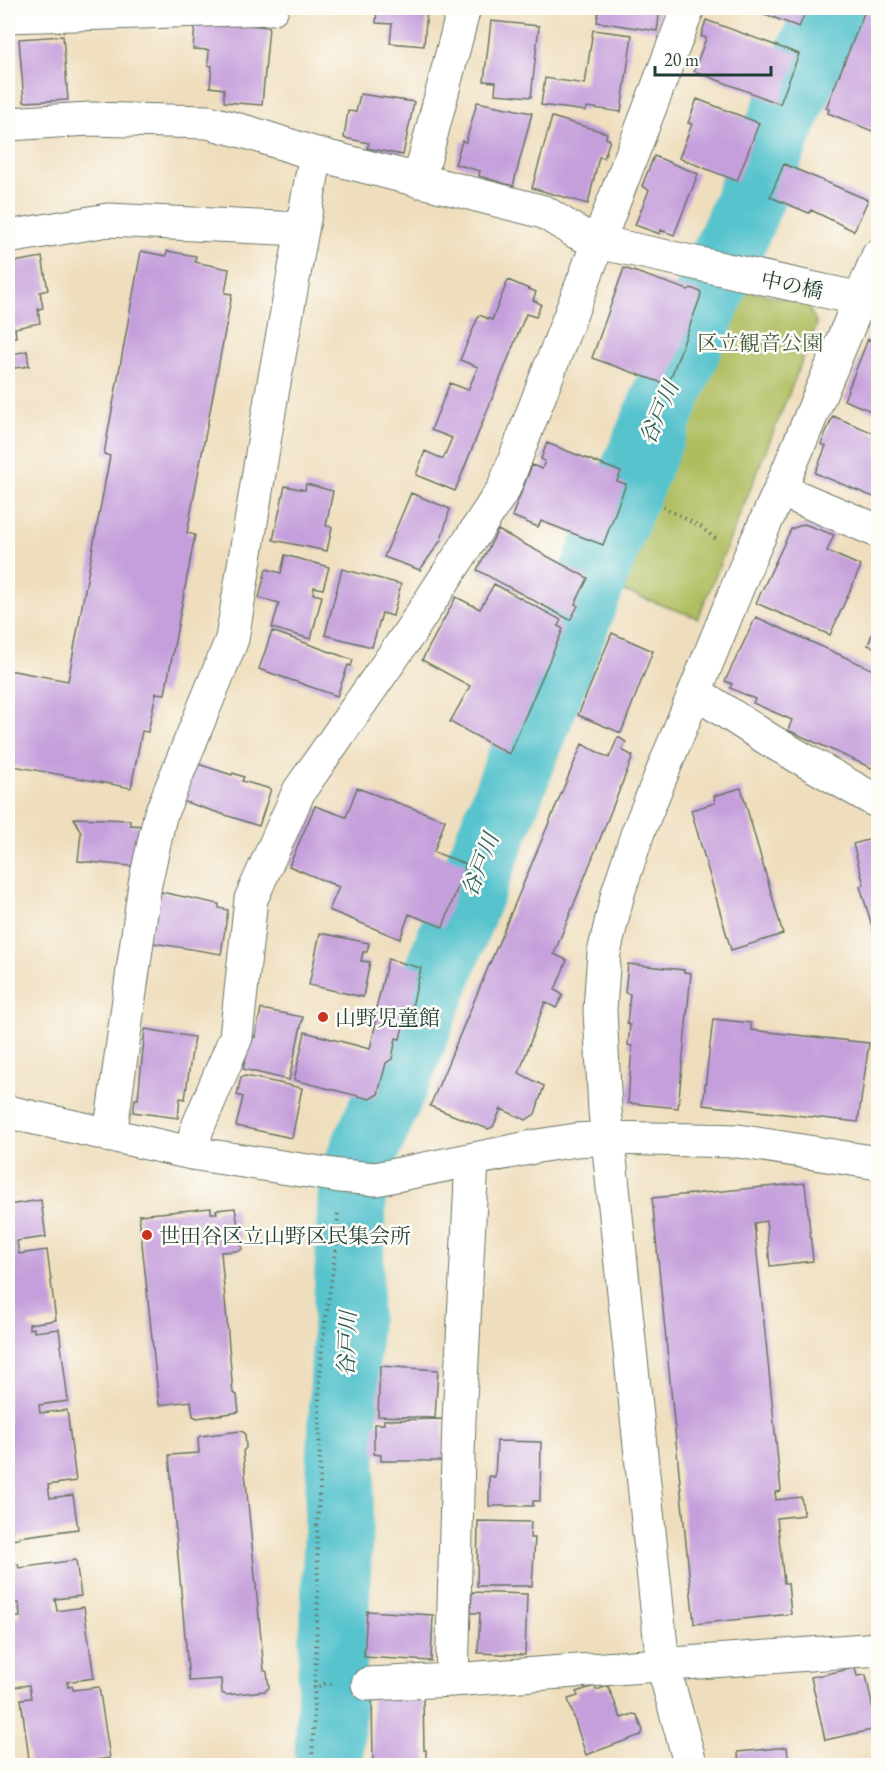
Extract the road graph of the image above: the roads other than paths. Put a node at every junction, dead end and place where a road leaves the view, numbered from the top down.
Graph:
1 (272, 8) edge
2 (464, 8) edge
3 (688, 8) edge
4 (8, 16) edge
5 (8, 124) edge
6 (316, 154) junction
7 (419, 182) junction
8 (302, 229) junction
9 (8, 237) edge
10 (598, 242) junction
11 (879, 256) edge
12 (870, 303) edge
13 (780, 490) junction
14 (879, 531) edge
15 (695, 692) junction
16 (879, 802) edge
17 (8, 1112) edge
18 (110, 1136) junction
19 (609, 1138) junction
20 (191, 1153) junction
21 (472, 1160) junction
22 (879, 1163) edge
23 (877, 1654) edge
24 (663, 1665) junction
25 (452, 1680) junction
26 (368, 1684) dead end
27 (691, 1766) edge

1 - 4 street
2 - 7 street
3 - 10 street
5 - 6 street, 中の橋
6 - 7 street, 中の橋
6 - 8 street
7 - 10 street, 中の橋
8 - 9 street
8 - 18 street
10 - 12 street, 中の橋
10 - 20 street
11 - 12 street
12 - 13 street
13 - 14 street
13 - 15 street
15 - 16 street
15 - 19 street
17 - 18 street
18 - 20 street
19 - 21 street
19 - 22 street
19 - 24 street
20 - 21 street
21 - 25 street
23 - 24 street
24 - 25 street
24 - 27 street
25 - 26 street

